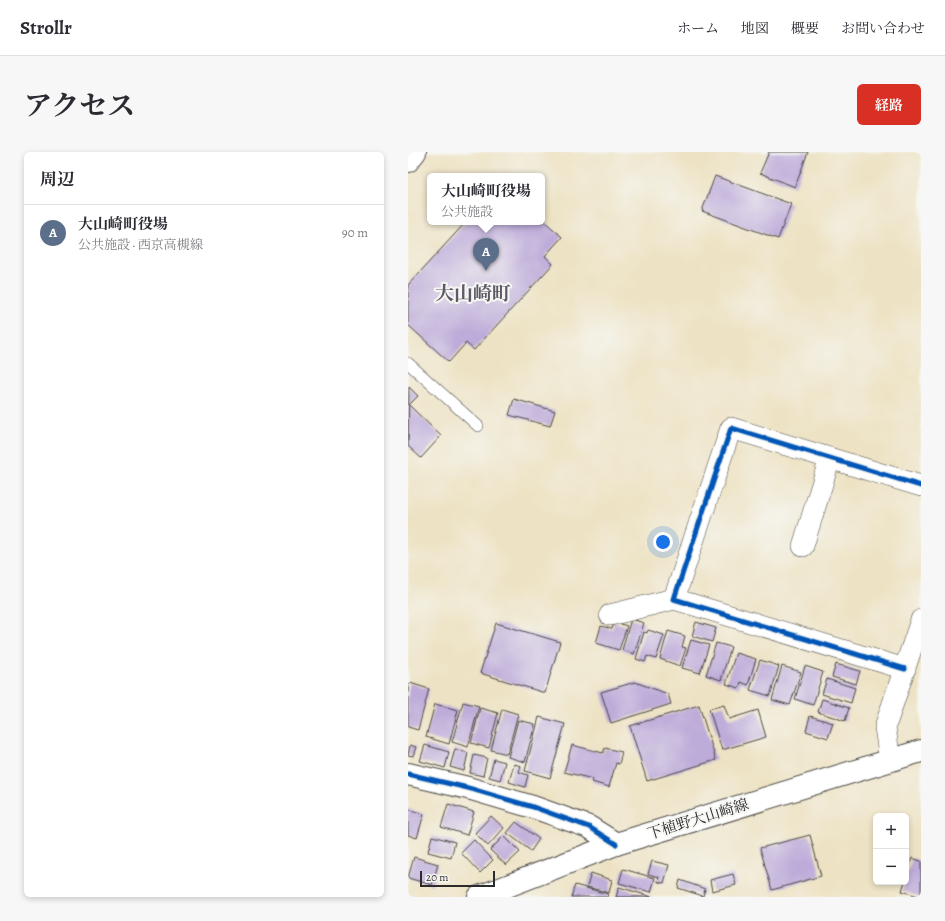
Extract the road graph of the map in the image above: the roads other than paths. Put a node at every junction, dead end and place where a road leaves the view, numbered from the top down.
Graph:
1 (416, 152) edge
2 (408, 161) edge
3 (408, 363) edge
4 (478, 426) dead end
5 (830, 458) junction
6 (921, 486) edge
7 (803, 546) dead end
8 (674, 599) junction
9 (610, 615) dead end
10 (921, 620) edge
11 (905, 669) junction
12 (921, 751) edge
13 (890, 761) junction
14 (408, 774) edge
15 (616, 844) junction
16 (479, 897) edge

1 - 2 main road
3 - 4 lane
5 - 6 street
5 - 7 street
5 - 8 street
8 - 9 street
8 - 11 street
10 - 11 street
11 - 13 street
12 - 13 main road, 下植野大山崎線
13 - 15 main road, 下植野大山崎線
14 - 15 main road
15 - 16 main road, 下植野大山崎線

